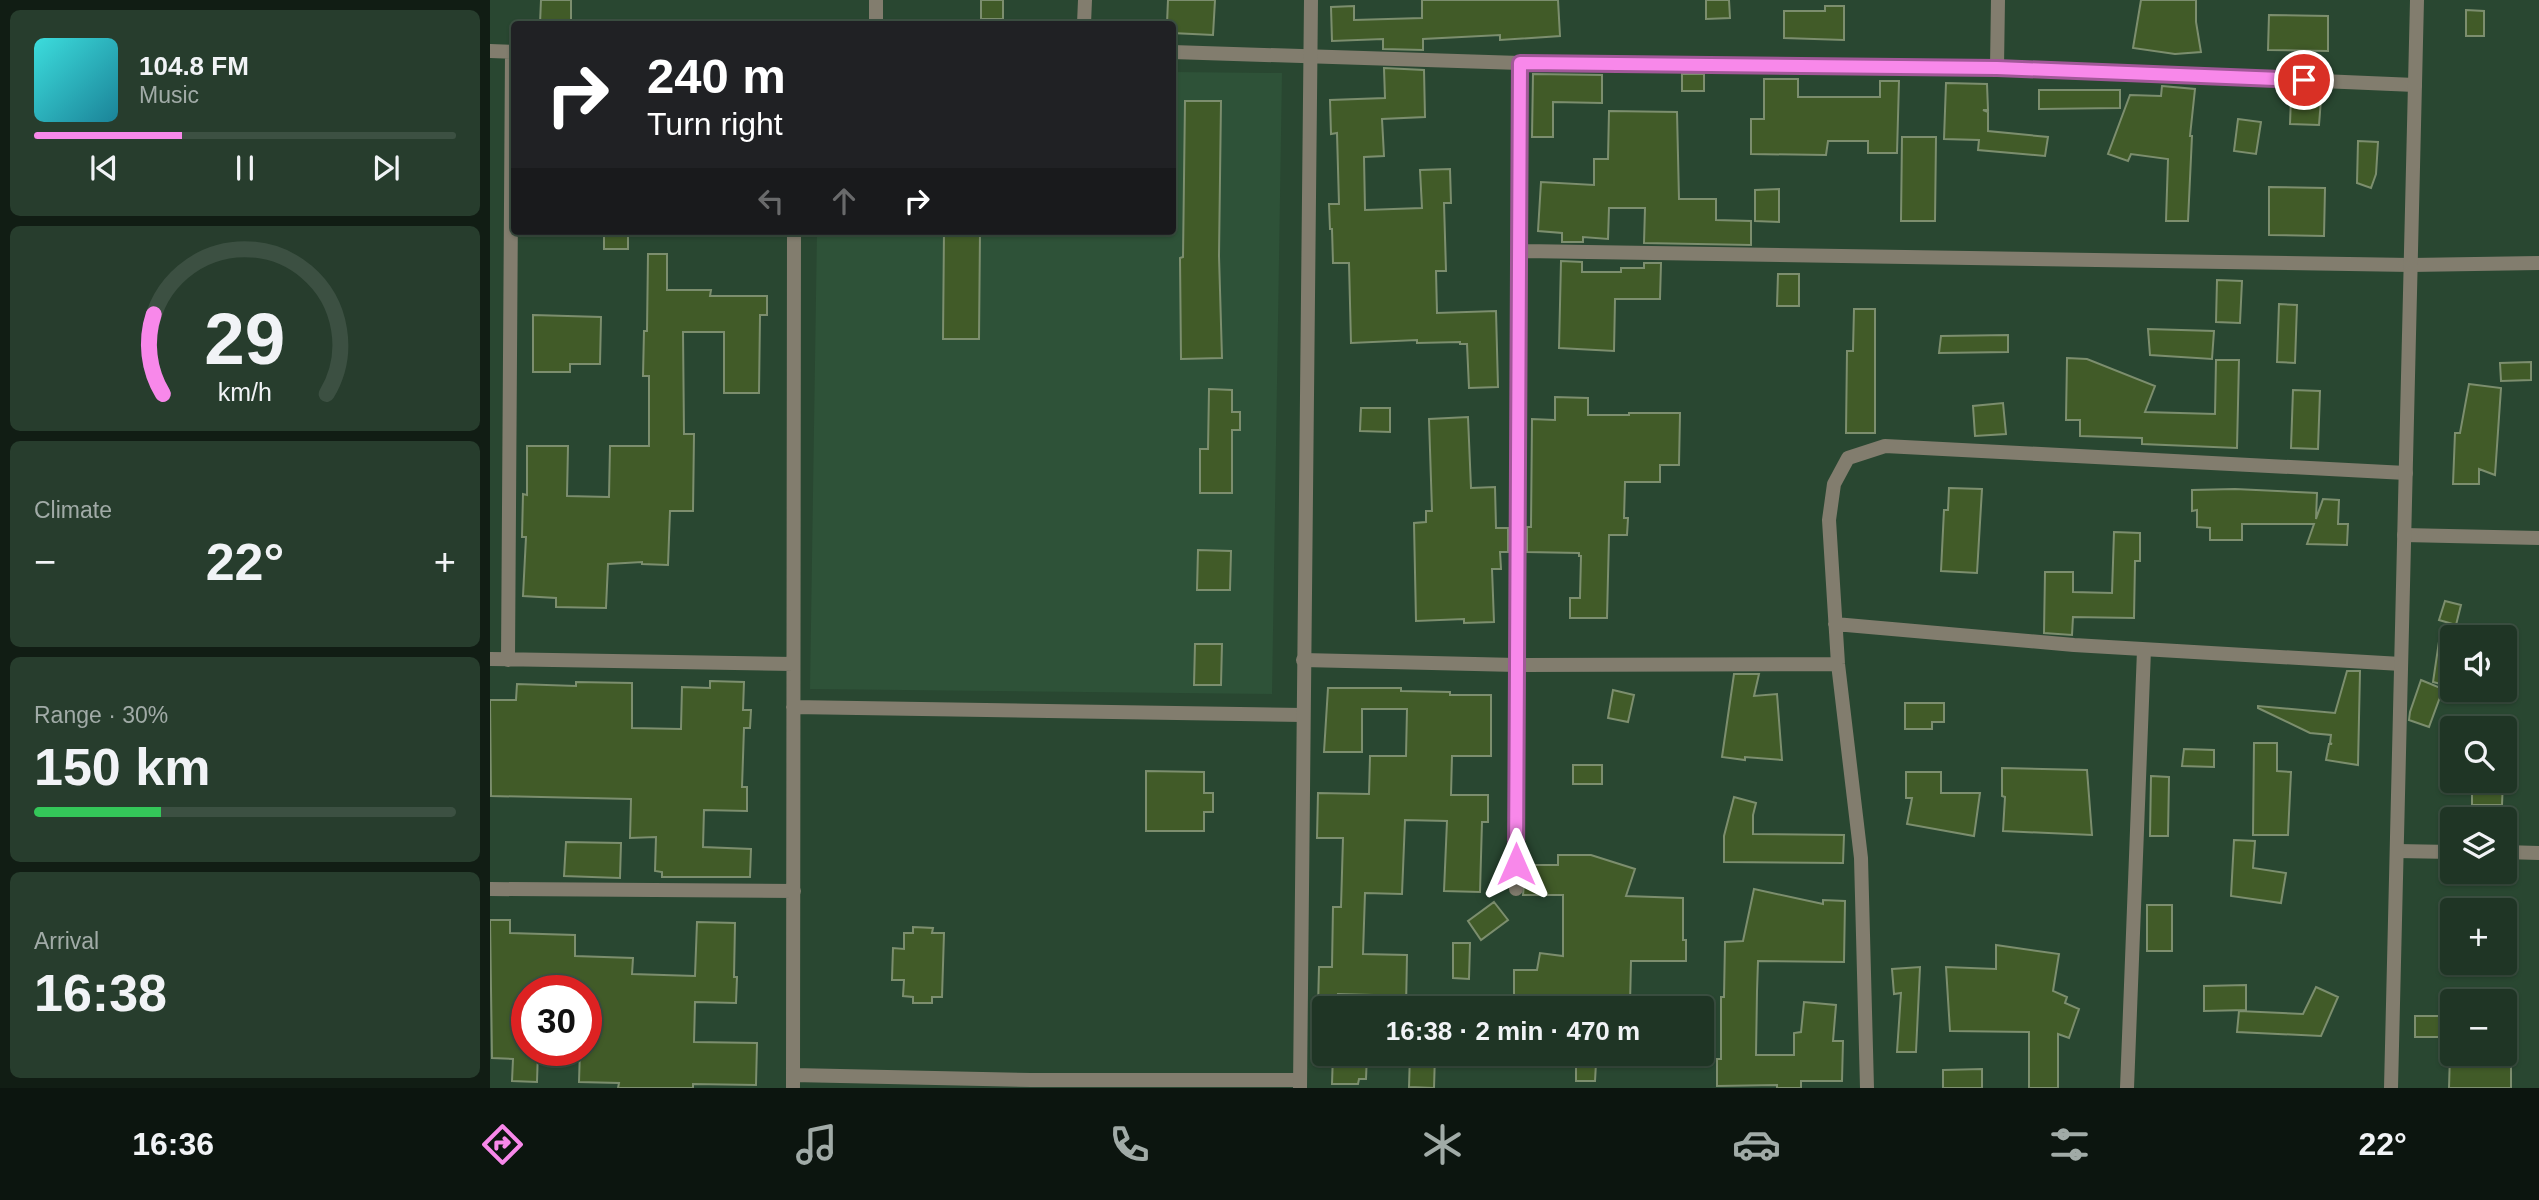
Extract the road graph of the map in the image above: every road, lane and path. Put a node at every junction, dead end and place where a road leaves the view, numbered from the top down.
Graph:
1 (876, 0) edge
2 (1085, 0) edge
3 (1311, 0) edge
4 (1998, 0) edge
5 (2417, 0) edge
6 (876, 21) edge
7 (1084, 21) edge
8 (490, 51) edge
9 (511, 52) edge
10 (1176, 52) edge
11 (1310, 55) junction
12 (1520, 63) junction
13 (1997, 68) junction
14 (2415, 85) junction
15 (511, 235) edge
16 (794, 235) edge
17 (1520, 251) junction
18 (2539, 263) edge
19 (2411, 265) junction
20 (2406, 473) junction
21 (2404, 535) junction
22 (2539, 538) edge
23 (1835, 624) junction
24 (2144, 650) junction
25 (490, 659) edge
26 (508, 660) junction
27 (1303, 660) junction
28 (793, 664) junction
29 (1838, 664) junction
30 (2401, 664) junction
31 (1517, 665) junction
32 (793, 707) junction
33 (1303, 715) junction
34 (2397, 850) junction
35 (2440, 852) edge
36 (2517, 852) edge
37 (2539, 853) edge
38 (490, 889) edge
39 (1516, 890) dead end
40 (794, 891) junction
41 (793, 1082) edge
42 (1031, 1084) edge
43 (1300, 1084) edge
44 (1867, 1088) edge
45 (2127, 1088) edge
46 (2391, 1088) edge

1 - 6 street
2 - 7 street
3 - 11 street
4 - 13 street
5 - 14 street
8 - 9 street
10 - 11 street
11 - 12 street
11 - 27 street
12 - 13 street
12 - 17 street
13 - 14 street
14 - 19 street
15 - 26 street
16 - 28 street
17 - 19 street
17 - 31 street
18 - 19 street
19 - 20 street
20 - 21 street
20 - 23 street
21 - 22 street
21 - 30 street
23 - 24 street
23 - 29 street
24 - 30 street
24 - 45 street
25 - 26 street
26 - 28 street
27 - 31 street
27 - 33 street
28 - 32 street
29 - 31 street
29 - 44 street
30 - 34 street
31 - 39 street
32 - 33 street
32 - 40 street
33 - 43 street
34 - 35 street
34 - 46 street
36 - 37 street
38 - 40 street
40 - 41 street
41 - 42 street
42 - 43 street

